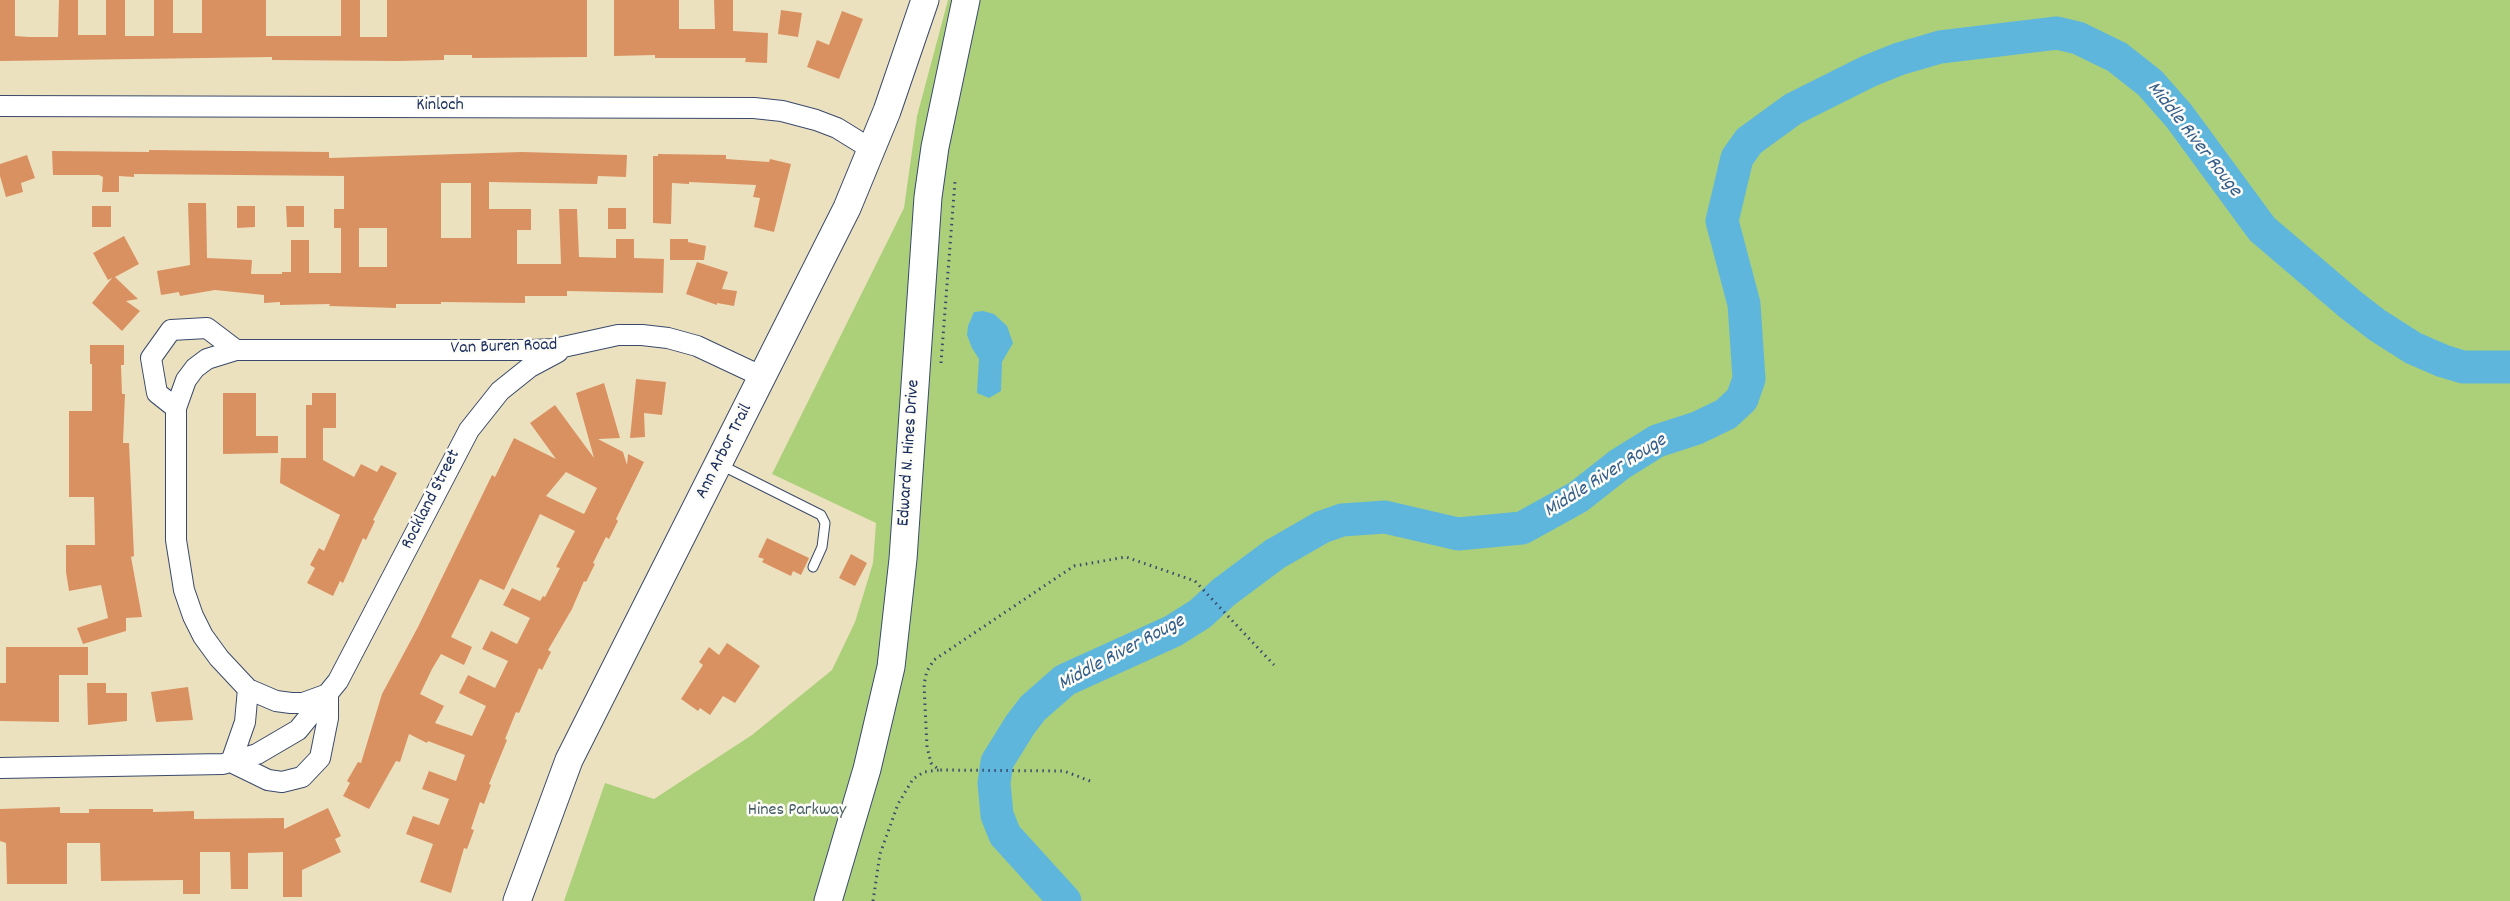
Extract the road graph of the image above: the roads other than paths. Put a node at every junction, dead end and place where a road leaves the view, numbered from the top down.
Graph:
1 (925, 0) edge
2 (966, 0) edge
3 (0, 106) edge
4 (871, 149) junction
5 (577, 344) junction
6 (236, 350) junction
7 (763, 376) junction
8 (176, 408) junction
9 (719, 464) junction
10 (813, 567) dead end
11 (248, 689) junction
12 (328, 694) junction
13 (231, 762) junction
14 (0, 768) edge
15 (517, 901) edge
16 (828, 901) edge

1 - 4 street, Ann Arbor Trail
2 - 16 street, Edward N. Hines Drive
3 - 4 street, Kinloch
4 - 7 street, Ann Arbor Trail
5 - 6 street, Van Buren Road
5 - 7 street, Van Buren Road
5 - 12 street, Rockland Street
6 - 8 street, Van Buren Road
6 - 8 street
7 - 9 street, Ann Arbor Trail
8 - 11 street, Van Buren Road
9 - 10 lane
9 - 15 street, Ann Arbor Trail
11 - 12 street
11 - 13 street
12 - 13 street, Rockland Street
12 - 13 street
13 - 14 street, Rockland Street

